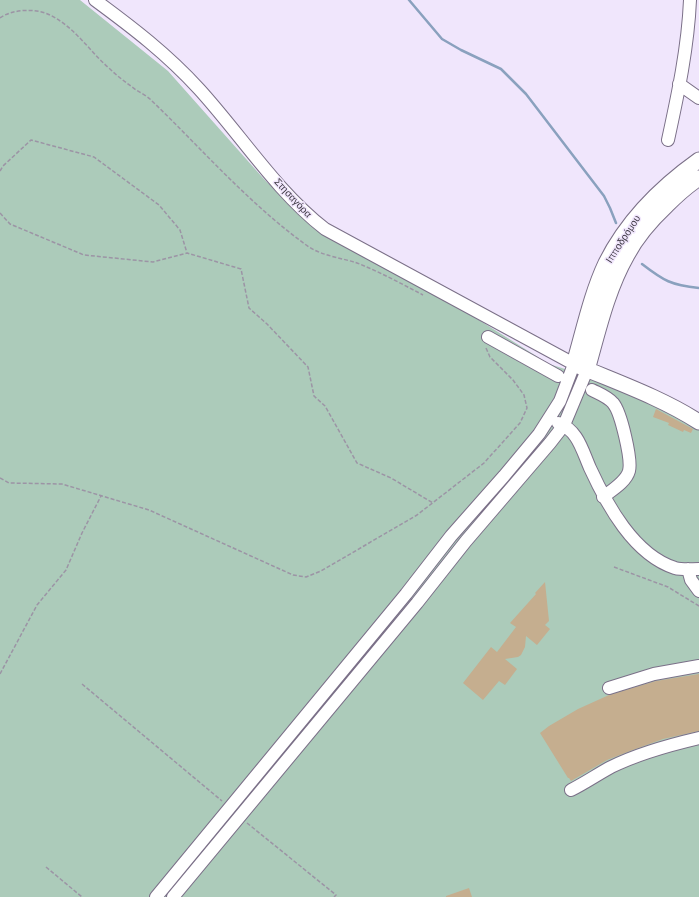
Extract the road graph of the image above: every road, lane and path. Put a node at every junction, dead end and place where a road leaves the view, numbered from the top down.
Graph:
1 (95, 0) edge
2 (690, 0) edge
3 (0, 18) edge
4 (679, 84) junction
5 (699, 98) edge
6 (668, 140) dead end
7 (699, 160) edge
8 (0, 171) edge
9 (699, 178) edge
10 (0, 213) edge
11 (187, 253) junction
12 (425, 296) dead end
13 (488, 337) joint
14 (581, 367) junction
15 (558, 376) dead end
16 (592, 390) dead end
17 (549, 420) junction
18 (699, 422) edge
19 (564, 425) junction
20 (0, 478) edge
21 (101, 496) junction
22 (603, 497) junction
23 (433, 502) junction
24 (614, 567) dead end
25 (694, 569) edge
26 (699, 590) edge
27 (406, 594) junction
28 (417, 603) junction
29 (699, 606) edge
30 (699, 666) edge
31 (0, 674) edge
32 (82, 684) dead end
33 (609, 688) dead end
34 (699, 738) edge
35 (571, 790) dead end
36 (230, 808) junction
37 (240, 817) junction
38 (46, 867) dead end
39 (82, 897) edge
40 (156, 897) edge
41 (173, 897) edge
42 (334, 897) edge

1 - 14 street, Στησαγόρα
2 - 4 street
3 - 12 path
4 - 5 street
4 - 6 street
7 - 14 main road, Ιπποδρόμου
8 - 11 path
9 - 14 main road, Ιπποδρόμου
10 - 11 path
11 - 23 path
13 - 15 street
13 - 23 path
14 - 17 street
14 - 18 main road
14 - 19 street
16 - 22 street
17 - 19 street
17 - 27 street
19 - 22 street
19 - 28 street
20 - 21 path
21 - 23 path
21 - 31 path
22 - 25 street
24 - 29 path
25 - 26 street
27 - 28 street
27 - 36 street
28 - 37 street
30 - 33 street
32 - 36 path
34 - 35 street
36 - 40 street
37 - 41 street
37 - 42 path
38 - 39 path

